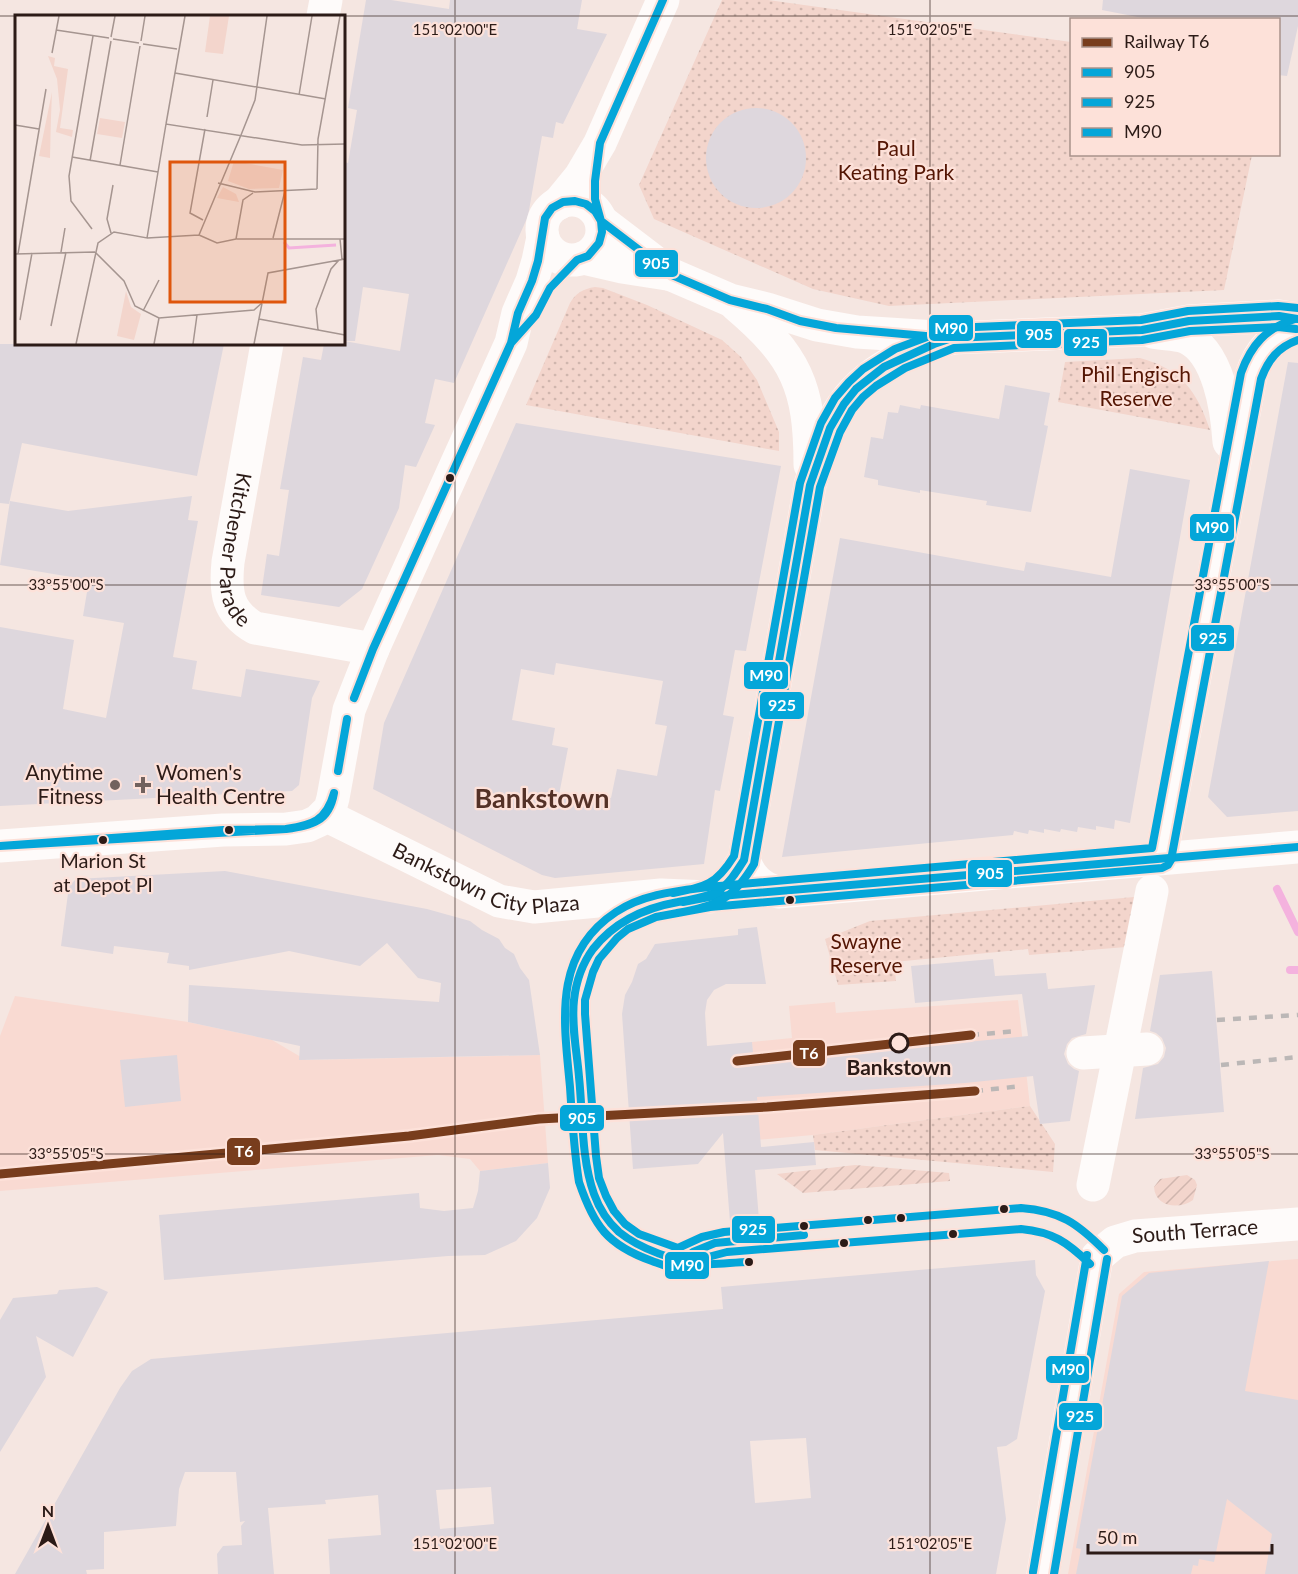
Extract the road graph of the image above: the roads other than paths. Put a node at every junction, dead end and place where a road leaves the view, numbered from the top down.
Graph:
1 (326, 0) edge
2 (663, 0) edge
3 (324, 15) edge
4 (600, 143) junction
5 (558, 204) junction
6 (600, 219) junction
7 (543, 237) junction
8 (580, 259) junction
9 (672, 275) junction
10 (730, 300) junction
11 (1298, 319) edge
12 (1298, 329) edge
13 (1142, 330) junction
14 (952, 338) junction
15 (511, 343) junction
16 (267, 345) edge
17 (1232, 471) junction
18 (810, 485) junction
19 (373, 649) junction
20 (325, 815) junction
21 (0, 846) edge
22 (1298, 847) edge
23 (1161, 858) junction
24 (744, 860) junction
25 (1152, 891) dead end
26 (1133, 1050) junction
27 (1083, 1053) dead end
28 (1093, 1185) dead end
29 (1298, 1224) edge
30 (1043, 1574) edge

1 - 3 street
2 - 4 street
4 - 5 street
4 - 6 street
5 - 6 street
5 - 7 street
6 - 8 street
6 - 9 street
7 - 8 street
7 - 15 street
8 - 9 street
8 - 15 street
9 - 10 street
10 - 14 street
10 - 18 street
11 - 13 street
12 - 17 street
13 - 14 street
13 - 17 street
14 - 18 street
15 - 19 street
16 - 19 street, Kitchener Parade
17 - 23 street
18 - 24 street
19 - 20 street
20 - 21 street
20 - 24 street, Bankstown City Plaza
22 - 23 street
23 - 24 street
25 - 26 street
26 - 27 street
26 - 28 street
29 - 30 street, South Terrace

